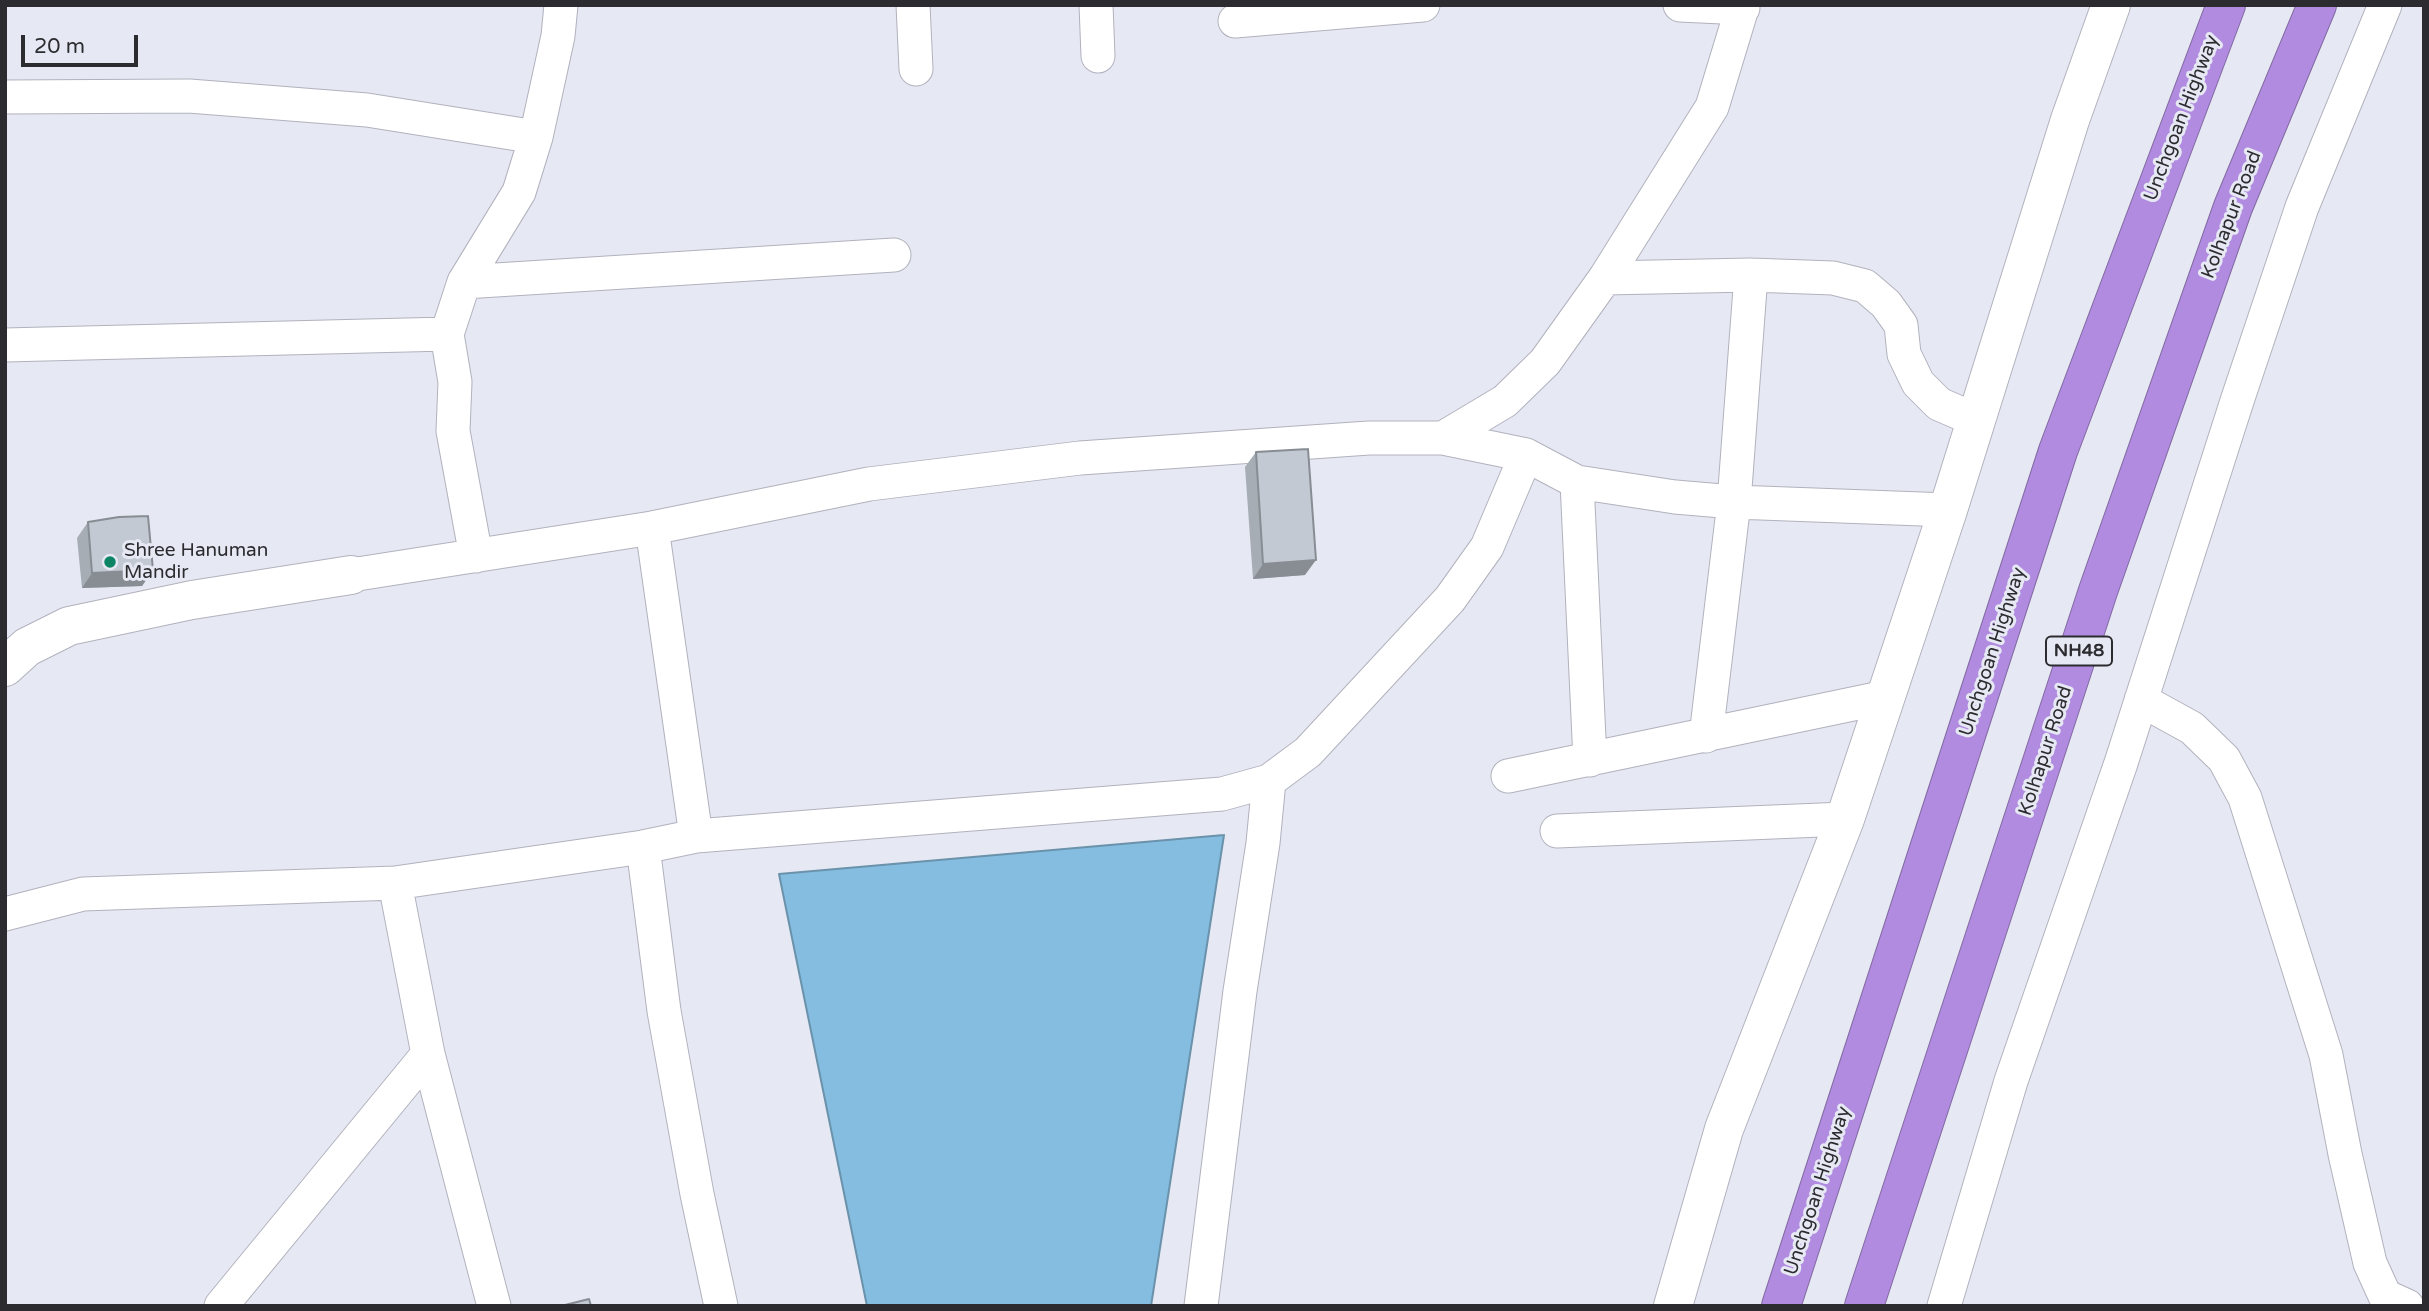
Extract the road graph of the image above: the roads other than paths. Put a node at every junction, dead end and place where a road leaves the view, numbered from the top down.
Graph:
1 (561, 5) edge
2 (913, 5) edge
3 (1096, 5) edge
4 (1423, 5) edge
5 (1680, 5) edge
6 (2110, 5) edge
7 (2225, 5) edge
8 (2317, 5) edge
9 (2385, 5) edge
10 (1743, 7) edge
11 (1235, 21) dead end
12 (1098, 56) dead end
13 (916, 69) dead end
14 (5, 97) edge
15 (537, 137) junction
16 (894, 255) dead end
17 (1751, 275) junction
18 (1605, 278) junction
19 (464, 282) junction
20 (447, 334) junction
21 (5, 345) edge
22 (1976, 420) junction
23 (1443, 438) junction
24 (1526, 455) junction
25 (1577, 482) junction
26 (1734, 502) junction
27 (1948, 510) junction
28 (652, 528) junction
29 (476, 556) junction
30 (351, 575) joint
31 (5, 667) edge
32 (1886, 697) junction
33 (2141, 700) junction
34 (1706, 736) junction
35 (1590, 760) junction
36 (1508, 776) dead end
37 (1269, 781) junction
38 (1845, 818) junction
39 (1557, 831) dead end
40 (696, 836) junction
41 (643, 847) junction
42 (395, 883) junction
43 (5, 914) edge
44 (428, 1054) junction
45 (221, 1306) edge
46 (494, 1306) edge
47 (721, 1306) edge
48 (1201, 1306) edge
49 (1673, 1306) edge
50 (1781, 1306) edge
51 (1864, 1306) edge
52 (1944, 1306) edge
53 (2407, 1306) edge

1 - 15 street
2 - 13 street
3 - 12 street
4 - 11 street
5 - 10 street
6 - 22 street
7 - 50 highway, Unchgoan Highway
8 - 51 highway, Kolhapur Road / NH48
9 - 33 street
10 - 18 street
14 - 15 street
15 - 19 street
16 - 19 street
17 - 18 street
17 - 22 street
17 - 26 street
18 - 23 street
19 - 20 street
20 - 21 street
20 - 29 street
22 - 27 street
23 - 24 street
23 - 28 street
24 - 25 street
24 - 37 street
25 - 26 street
25 - 35 street
26 - 27 street
26 - 34 street
27 - 32 street
28 - 29 street
28 - 40 street
29 - 30 street
30 - 31 street
32 - 34 street
32 - 38 street
33 - 52 street
33 - 53 street
34 - 35 street
35 - 36 street
37 - 40 street
37 - 48 street
38 - 39 street
38 - 49 street
40 - 41 street
41 - 42 street
41 - 47 street
42 - 43 street
42 - 44 street
44 - 45 street
44 - 46 street

